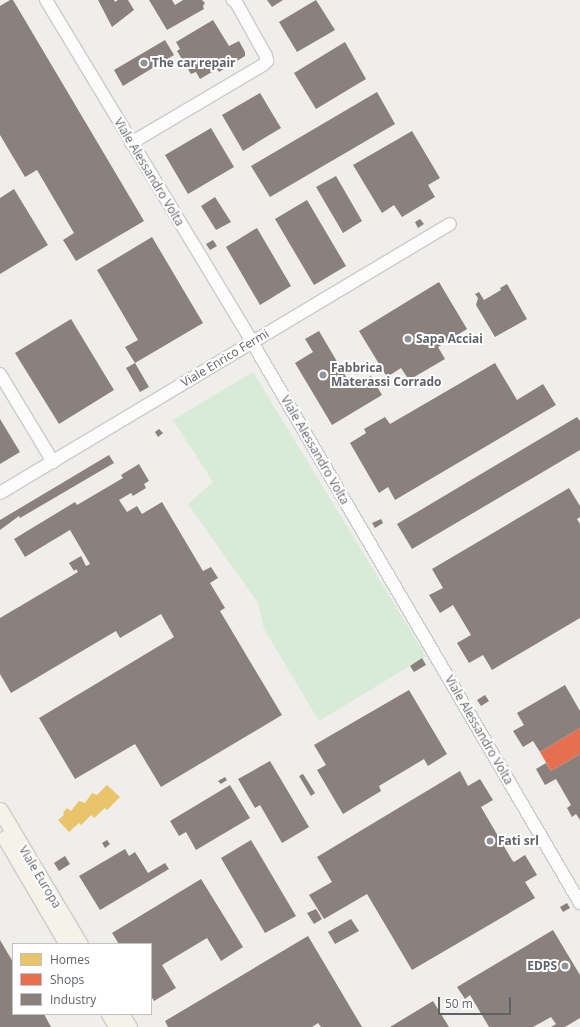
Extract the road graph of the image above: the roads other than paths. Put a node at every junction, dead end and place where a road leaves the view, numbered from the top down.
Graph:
1 (46, 0) edge
2 (233, 0) edge
3 (131, 143) junction
4 (450, 224) dead end
5 (252, 342) junction
6 (0, 374) edge
7 (53, 462) junction
8 (0, 493) edge
9 (0, 810) edge
10 (0, 830) edge
11 (580, 903) edge
12 (67, 943) edge
13 (79, 943) edge
14 (110, 1015) edge
15 (122, 1015) edge
16 (117, 1027) edge
17 (129, 1027) edge

1 - 3 street, Viale Alessandro Volta
2 - 3 street
3 - 5 street, Viale Alessandro Volta
4 - 5 street, Viale Enrico Fermi
5 - 7 street, Viale Enrico Fermi
5 - 11 street, Viale Alessandro Volta
6 - 7 street
7 - 8 street, Viale Enrico Fermi
9 - 13 main road, Viale Europa
10 - 12 main road, Viale Europa
14 - 16 main road
15 - 17 main road

